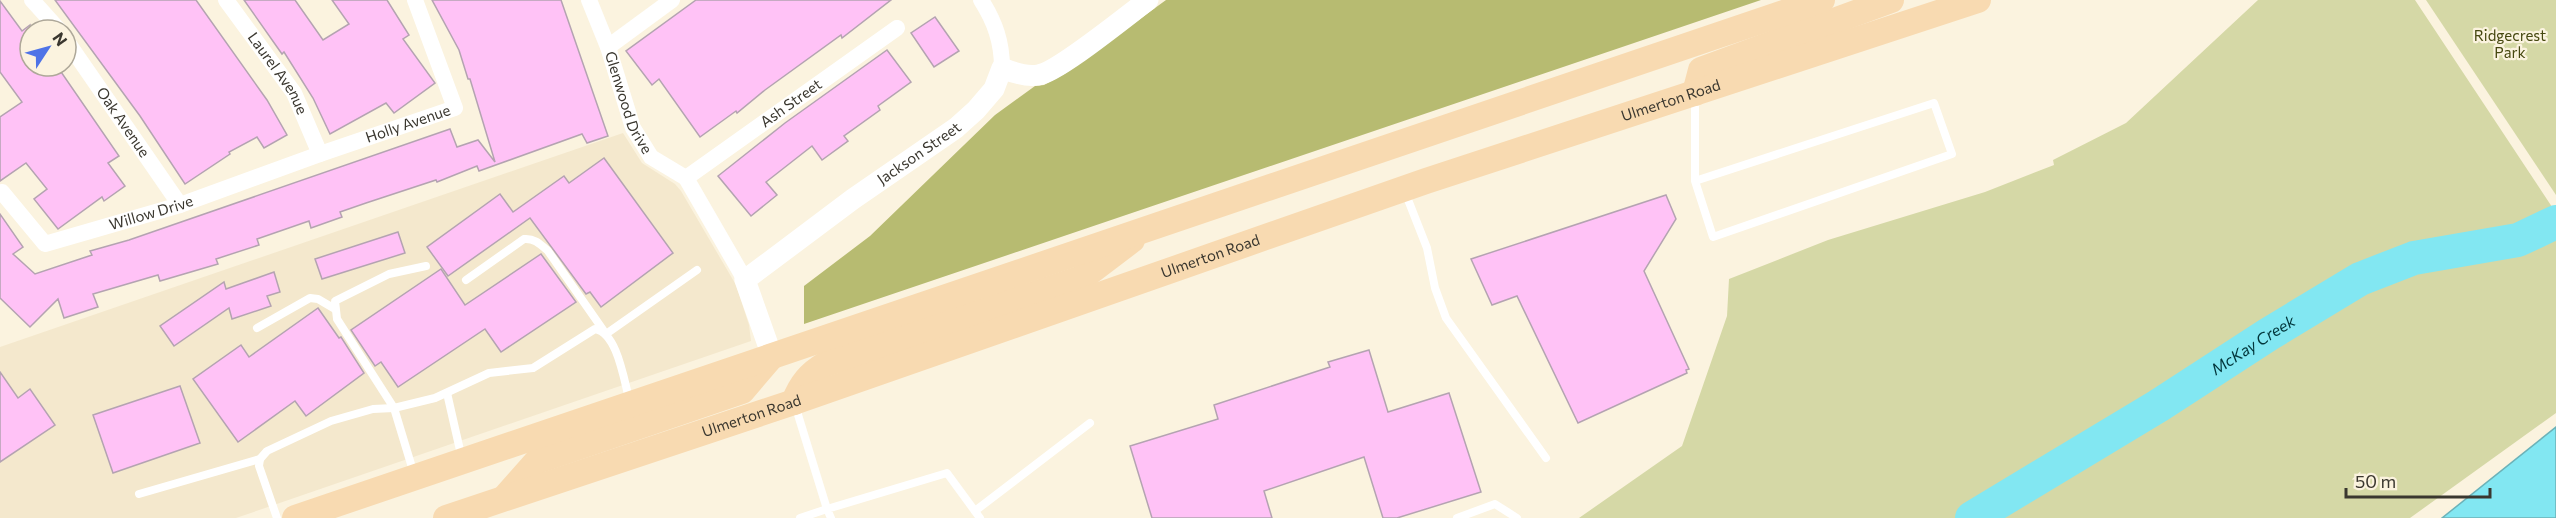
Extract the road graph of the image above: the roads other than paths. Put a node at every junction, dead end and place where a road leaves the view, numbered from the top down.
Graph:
1 (32, 0) edge
2 (226, 0) edge
3 (415, 0) edge
4 (589, 0) edge
5 (672, 0) edge
6 (981, 0) edge
7 (1148, 0) edge
8 (1822, 0) edge
9 (1891, 0) edge
10 (1978, 0) edge
11 (48, 18) edge
12 (897, 28) dead end
13 (608, 47) junction
14 (78, 57) edge
15 (1002, 68) junction
16 (1695, 93) junction
17 (320, 154) junction
18 (686, 178) junction
19 (1695, 181) junction
20 (1404, 189) junction
21 (2, 192) dead end
22 (180, 205) junction
23 (1149, 227) junction
24 (426, 266) dead end
25 (697, 270) dead end
26 (466, 280) dead end
27 (745, 280) junction
28 (335, 309) junction
29 (257, 328) dead end
30 (606, 334) junction
31 (772, 356) junction
32 (447, 393) junction
33 (794, 402) junction
34 (630, 404) junction
35 (394, 408) junction
36 (1090, 423) dead end
37 (1546, 458) dead end
38 (260, 459) junction
39 (463, 461) junction
40 (415, 477) junction
41 (139, 494) dead end
42 (503, 498) junction
43 (827, 509) junction
44 (978, 514) edge
45 (277, 518) edge
46 (295, 518) edge
47 (446, 518) edge
48 (800, 518) edge
49 (831, 518) edge
50 (1457, 518) edge
51 (1517, 518) edge

1 - 11 street
2 - 17 street, Laurel Avenue
3 - 17 street, Holly Avenue
4 - 13 street, Glenwood Drive
5 - 13 street
6 - 15 street
7 - 15 street
8 - 23 main road
9 - 16 main road
10 - 16 main road, Ulmerton Road
12 - 18 street, Ash Street
13 - 18 street, Glenwood Drive
14 - 22 street, Oak Avenue
15 - 27 street, Jackson Street
16 - 19 lane
16 - 20 main road, Ulmerton Road
17 - 22 street, Willow Drive
18 - 27 street, Glenwood Drive
19 - 19 lane
20 - 33 main road, Ulmerton Road
20 - 37 lane
21 - 22 street, Willow Drive
23 - 31 main road
23 - 33 main road
24 - 28 lane
25 - 30 lane
26 - 30 lane
27 - 31 street
28 - 29 lane
28 - 35 lane
30 - 32 lane
30 - 34 lane
31 - 34 main road
31 - 42 main road
32 - 35 lane
32 - 39 lane
33 - 42 main road, Ulmerton Road
33 - 43 lane
34 - 39 main road
35 - 38 lane
35 - 40 lane
36 - 44 lane
38 - 41 lane
38 - 45 lane
39 - 40 main road
40 - 46 main road
42 - 47 main road, Ulmerton Road
43 - 44 lane
43 - 48 lane
43 - 49 lane
50 - 51 lane

